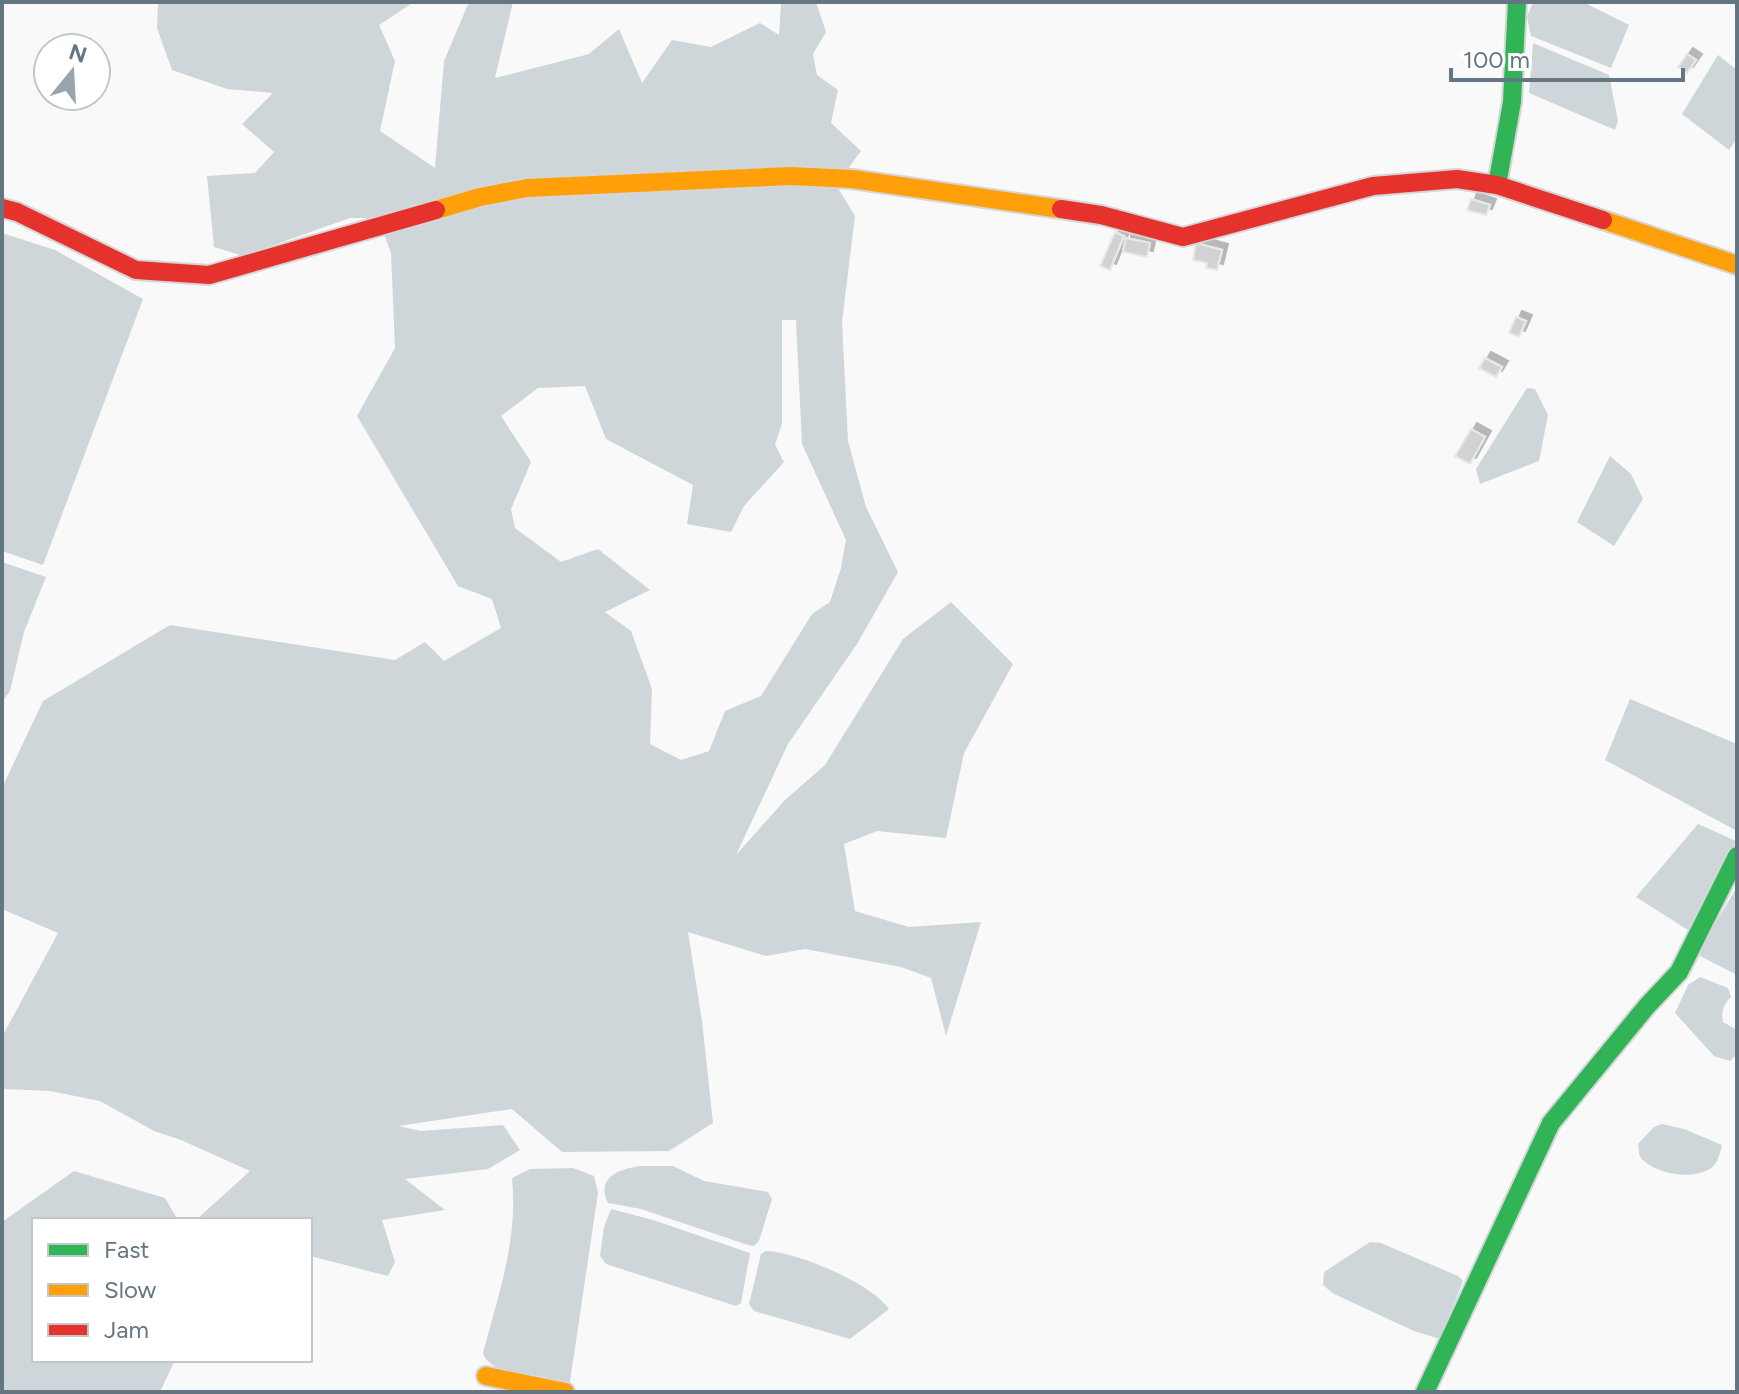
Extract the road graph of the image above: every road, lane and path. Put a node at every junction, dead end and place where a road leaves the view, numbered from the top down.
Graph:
1 (1517, 2) edge
2 (1497, 185) junction
3 (2, 208) edge
4 (1737, 265) edge
5 (1737, 856) edge
6 (486, 1376) dead end
7 (565, 1392) edge
8 (1425, 1392) edge

1 - 2 street
2 - 3 street
2 - 4 street
5 - 8 street
6 - 7 street

